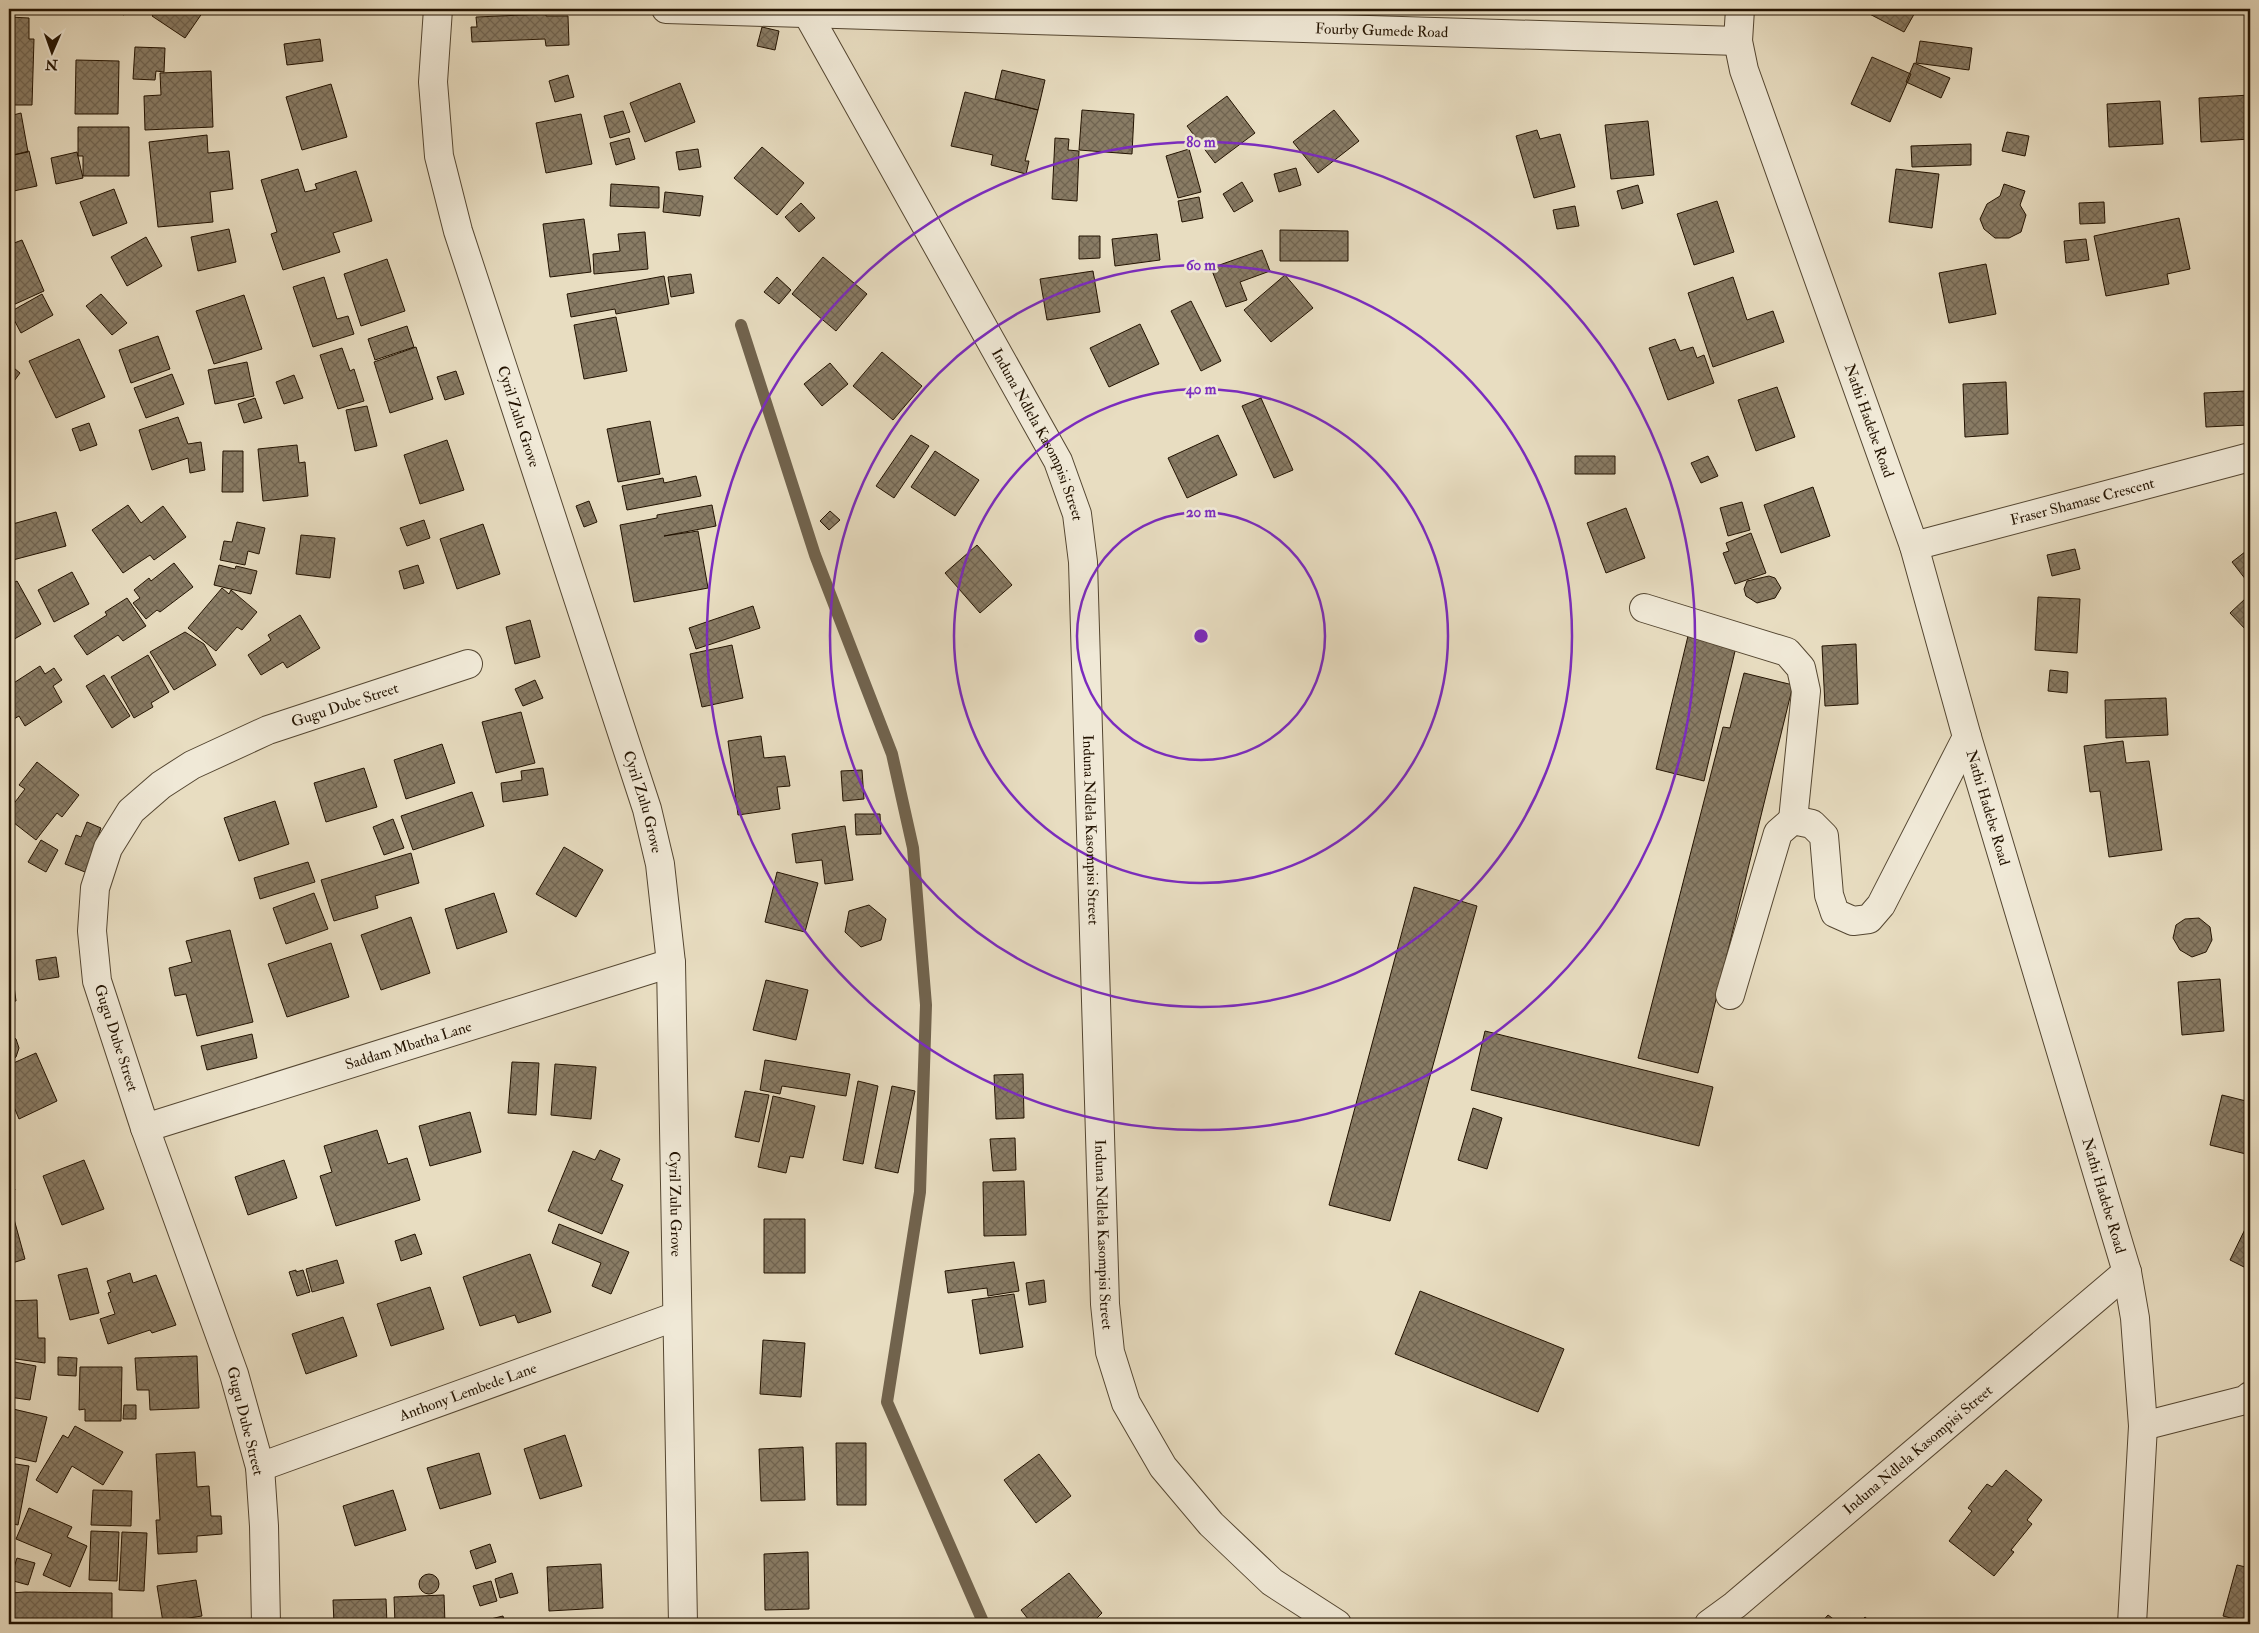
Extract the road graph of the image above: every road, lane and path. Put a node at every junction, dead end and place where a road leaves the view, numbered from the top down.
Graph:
1 (438, 9) edge
2 (666, 9) edge
3 (1740, 9) edge
4 (808, 13) junction
5 (1738, 41) junction
6 (2250, 457) edge
7 (1914, 546) junction
8 (1644, 608) dead end
9 (468, 664) dead end
10 (1967, 737) junction
11 (1793, 820) junction
12 (671, 963) junction
13 (1730, 995) dead end
14 (145, 1128) junction
15 (2127, 1272) junction
16 (677, 1316) junction
17 (2250, 1396) edge
18 (2143, 1426) junction
19 (260, 1467) junction
20 (266, 1624) edge
21 (683, 1624) edge
22 (1337, 1624) edge
23 (1709, 1624) edge
24 (2132, 1624) edge

1 - 12 street, Cyril Zulu Grove
2 - 4 street, Fourby Gumede Road
3 - 5 street, Nathi Hadebe Road
4 - 5 street, Fourby Gumede Road
4 - 22 street, Induna Ndlela Kasompisi Street
5 - 7 street, Nathi Hadebe Road
6 - 7 street, Fraser Shamase Crescent
7 - 10 street, Nathi Hadebe Road
8 - 11 street
9 - 14 street, Gugu Dube Street
10 - 11 street
10 - 15 street, Nathi Hadebe Road
11 - 13 street
12 - 14 street, Saddam Mbatha Lane
12 - 16 street, Cyril Zulu Grove
14 - 19 street, Gugu Dube Street
15 - 18 street, Nathi Hadebe Road
15 - 23 street, Induna Ndlela Kasompisi Street
16 - 19 street, Anthony Lembede Lane
16 - 21 street, Cyril Zulu Grove
17 - 18 street
18 - 24 street, Nathi Hadebe Road
19 - 20 street, Gugu Dube Street

